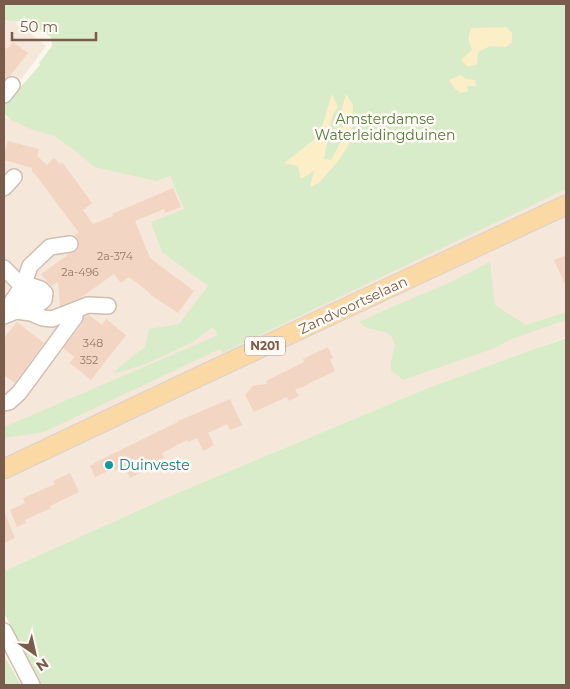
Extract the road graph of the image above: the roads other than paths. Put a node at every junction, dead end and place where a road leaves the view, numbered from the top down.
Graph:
1 (566, 205) edge
2 (70, 244) dead end
3 (4, 268) edge
4 (24, 283) junction
5 (13, 300) junction
6 (108, 306) dead end
7 (4, 315) edge
8 (75, 317) dead end
9 (4, 403) edge
10 (4, 469) edge
11 (4, 632) edge
12 (32, 685) edge

1 - 10 main road, Zandvoortselaan / N201
2 - 4 street
3 - 4 street
4 - 5 street
4 - 5 street
5 - 7 street
6 - 7 street
8 - 9 street
11 - 12 street

